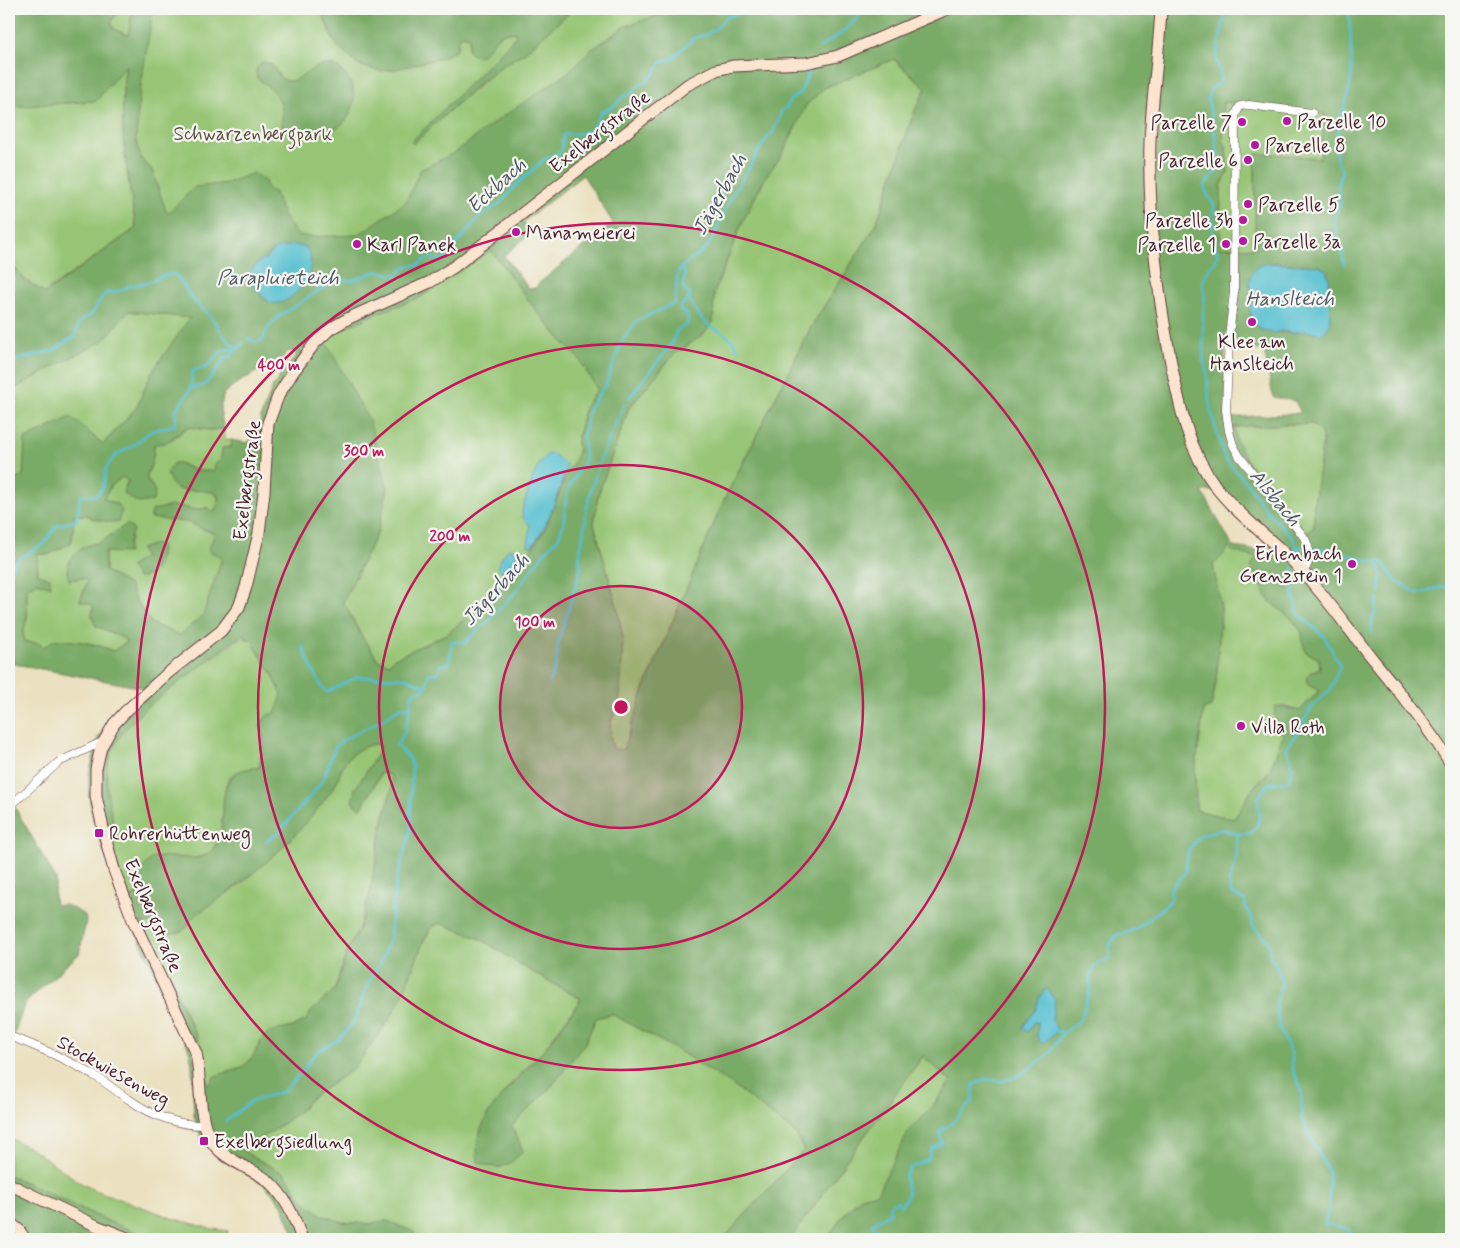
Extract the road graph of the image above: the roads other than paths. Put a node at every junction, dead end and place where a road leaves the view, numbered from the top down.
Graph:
1 (947, 9) edge
2 (1161, 9) edge
3 (1312, 113) dead end
4 (1301, 570) junction
5 (104, 741) junction
6 (1451, 764) edge
7 (10, 807) edge
8 (9, 1036) edge
9 (205, 1125) junction
10 (9, 1184) edge
11 (9, 1222) edge
12 (25, 1239) edge
13 (130, 1239) edge
14 (302, 1239) edge

1 - 5 main road, Exelbergstraße
2 - 4 main road
3 - 4 street
4 - 6 main road
5 - 7 street
5 - 9 main road, Exelbergstraße
8 - 9 street, Stockwiesenweg
9 - 14 main road, Exelbergstraße
10 - 13 main road
11 - 12 main road

